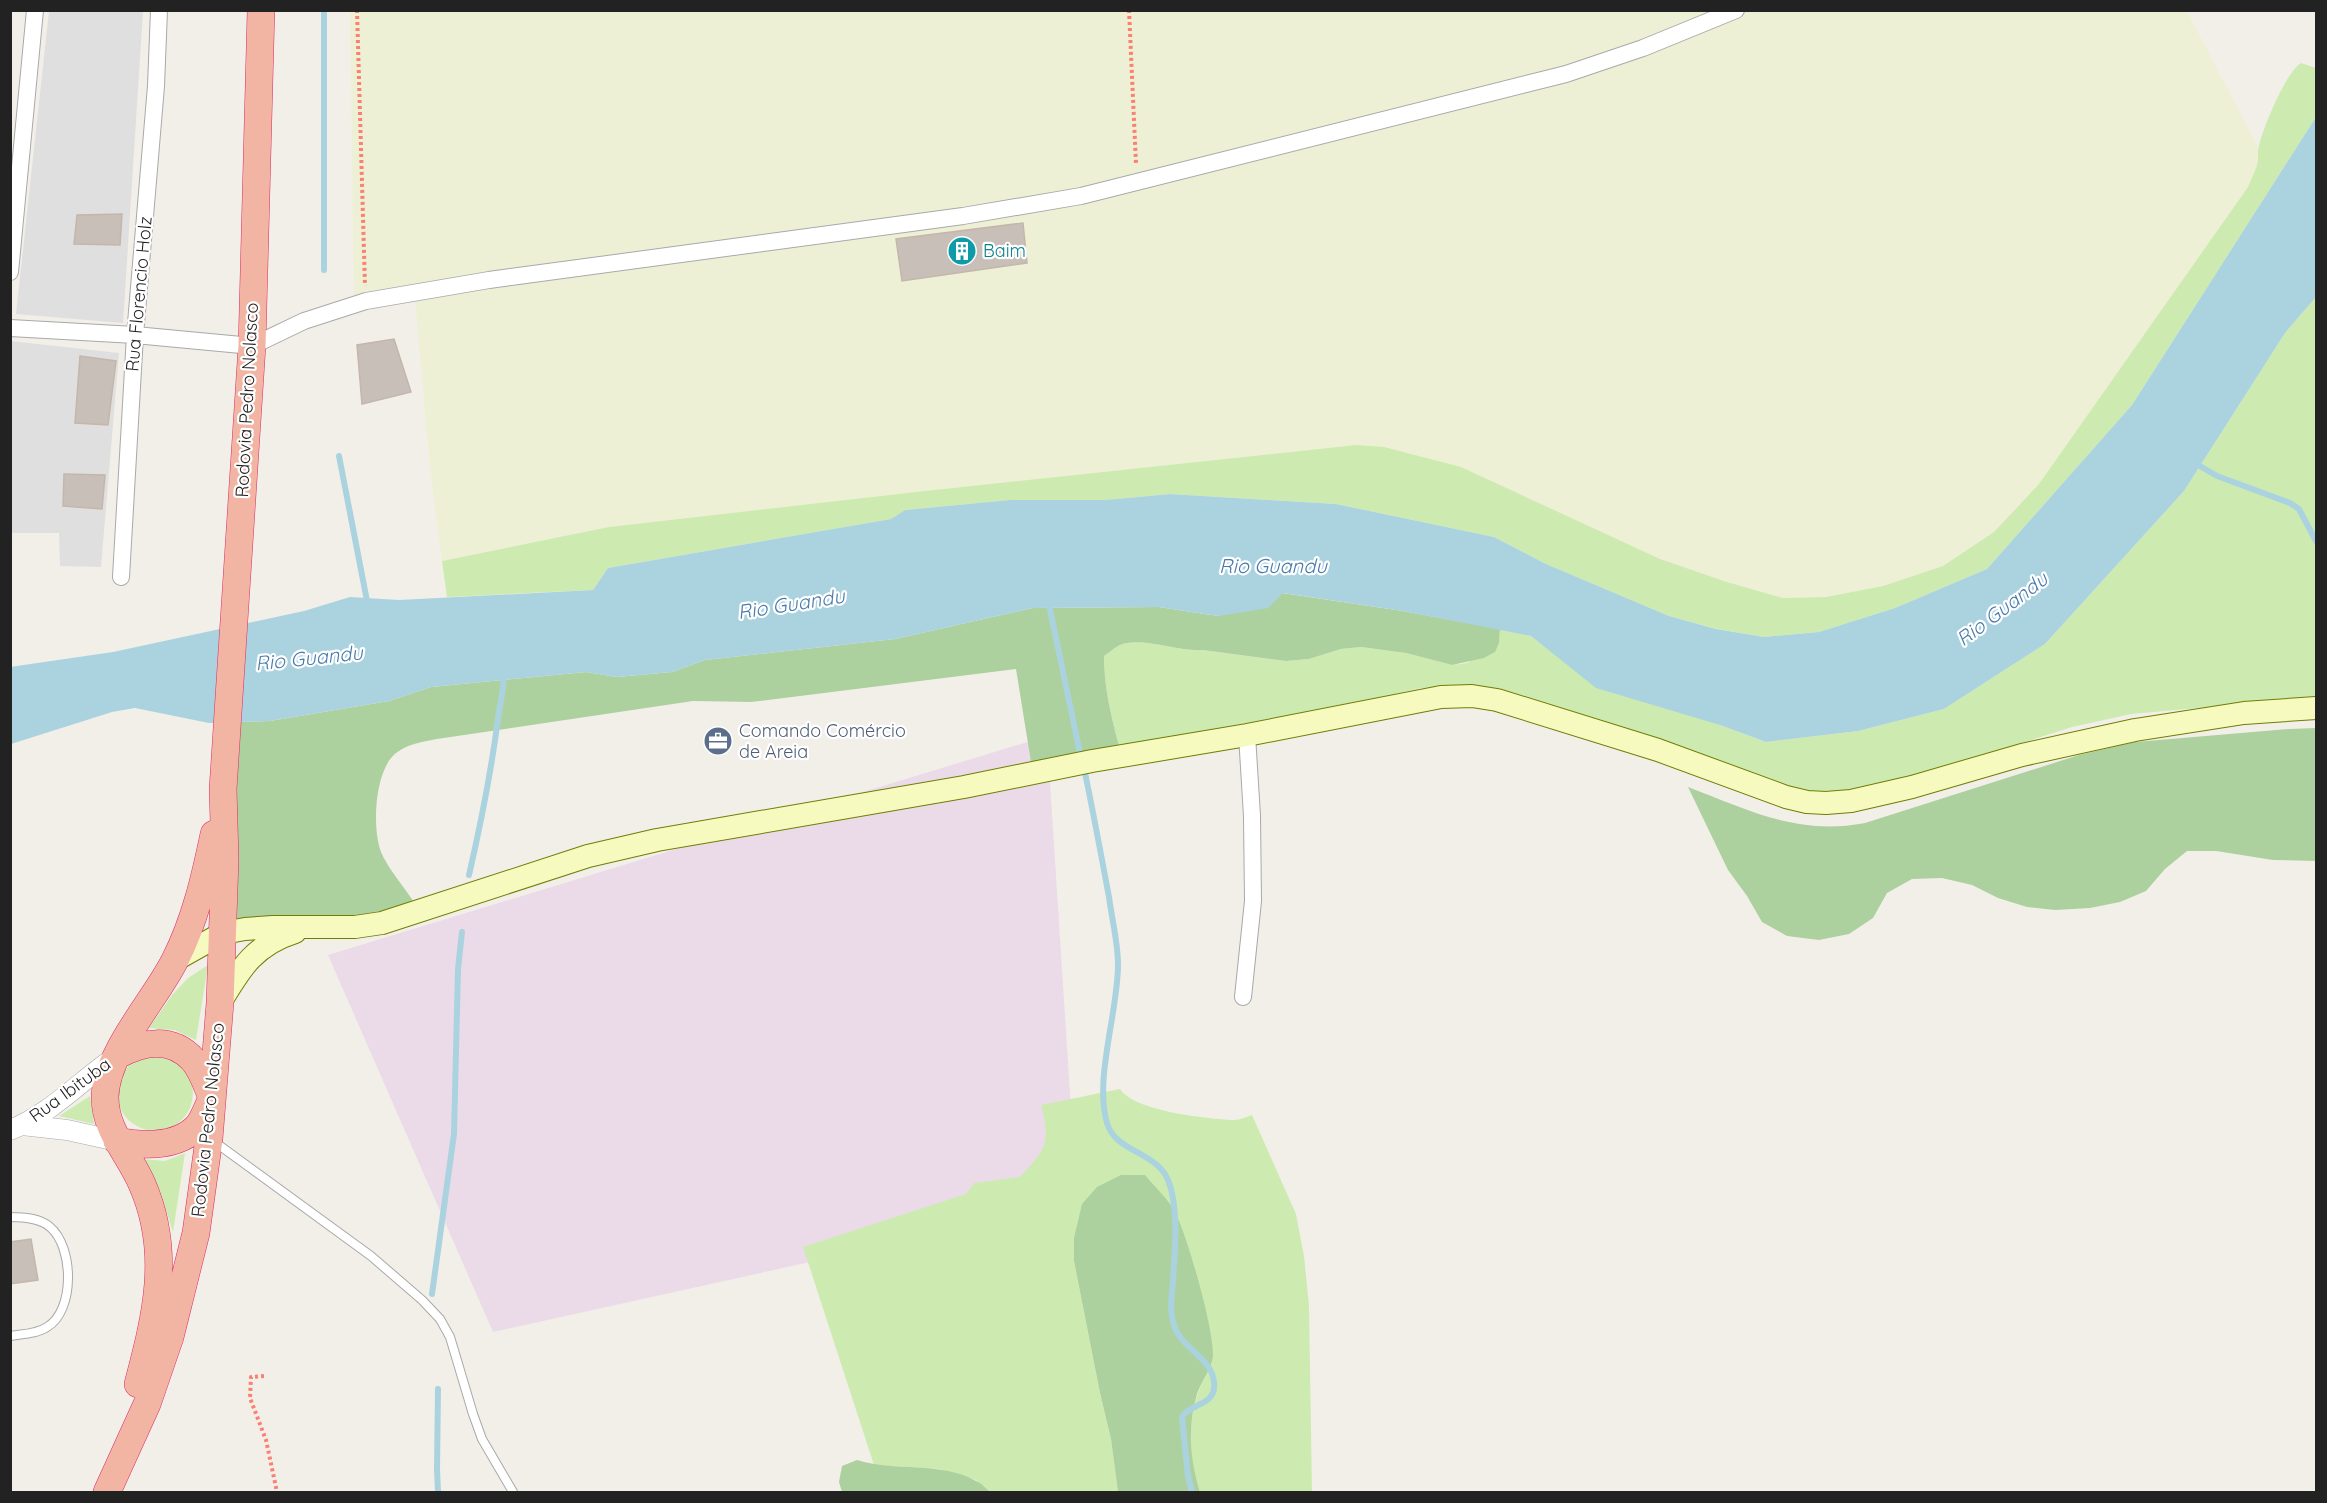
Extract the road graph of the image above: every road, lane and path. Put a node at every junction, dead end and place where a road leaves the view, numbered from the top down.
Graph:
1 (36, 10) edge
2 (159, 10) edge
3 (261, 10) edge
4 (357, 10) edge
5 (1129, 10) edge
6 (1736, 10) edge
7 (1137, 183) junction
8 (10, 272) edge
9 (366, 301) junction
10 (10, 328) edge
11 (135, 335) junction
12 (252, 346) junction
13 (121, 577) dead end
14 (2316, 708) edge
15 (1247, 735) junction
16 (224, 783) junction
17 (311, 926) junction
18 (224, 933) junction
19 (175, 960) junction
20 (1243, 997) dead end
21 (220, 1003) junction
22 (118, 1055) junction
23 (212, 1098) junction
24 (16, 1128) edge
25 (210, 1139) junction
26 (117, 1141) junction
27 (10, 1217) edge
28 (10, 1336) edge
29 (264, 1376) dead end
30 (112, 1482) edge
31 (277, 1492) edge
32 (513, 1492) edge

1 - 8 street
2 - 11 street, Rua Florencio Holz
3 - 12 highway, Rodovia Pedro Nolasco
4 - 9 path
5 - 7 path
6 - 7 street
7 - 9 street
9 - 12 street
10 - 11 street
11 - 12 street
11 - 13 street, Rua Florencio Holz
12 - 16 highway, Rodovia Pedro Nolasco
14 - 15 main road
15 - 17 main road
15 - 20 street
16 - 18 highway, Rodovia Pedro Nolasco
16 - 19 highway, Rodovia Pedro Nolasco
17 - 18 main road
17 - 21 main road
18 - 19 main road
18 - 21 highway, Rodovia Pedro Nolasco
19 - 22 highway, Rodovia Pedro Nolasco
21 - 23 highway, Rodovia Pedro Nolasco
22 - 23 highway
22 - 24 street, Rua Ibituba
22 - 26 highway
23 - 25 highway, Rodovia Pedro Nolasco
23 - 26 highway
24 - 26 street, Rua Ibituba
25 - 30 highway, Rodovia Pedro Nolasco
25 - 32 lane
26 - 30 highway, Rodovia Pedro Nolasco
27 - 28 lane
29 - 31 path

